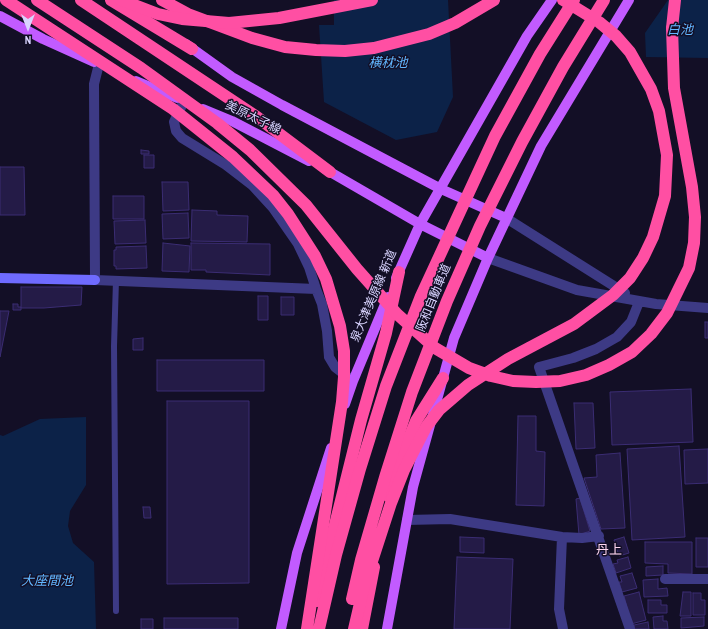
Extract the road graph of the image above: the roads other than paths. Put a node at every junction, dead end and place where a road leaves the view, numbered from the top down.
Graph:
1 (6, 0) edge
2 (37, 0) edge
3 (81, 0) edge
4 (111, 0) edge
5 (121, 0) edge
6 (132, 0) edge
7 (162, 0) edge
8 (372, 0) edge
9 (494, 0) edge
10 (552, 0) edge
11 (563, 0) edge
12 (574, 0) edge
13 (604, 0) edge
14 (629, 0) edge
15 (675, 0) edge
16 (0, 16) edge
17 (192, 49) junction
18 (98, 64) junction
19 (184, 101) junction
20 (330, 172) junction
21 (441, 188) junction
22 (506, 218) junction
23 (420, 224) junction
24 (488, 258) junction
25 (398, 272) junction
26 (0, 278) edge
27 (95, 280) junction
28 (116, 280) junction
29 (316, 289) junction
30 (639, 302) junction
31 (708, 308) edge
32 (443, 378) junction
33 (352, 381) junction
34 (407, 520) junction
35 (599, 536) junction
36 (562, 537) junction
37 (665, 578) dead end
38 (708, 579) edge
39 (116, 611) dead end
40 (281, 629) edge
41 (308, 629) edge
42 (319, 629) edge
43 (345, 629) edge
44 (354, 629) edge
45 (362, 629) edge
46 (387, 629) edge
47 (563, 629) edge
48 (630, 629) edge

1 - 41 highway, bridge
2 - 15 highway, bridge
3 - 20 highway
4 - 17 highway
5 - 8 highway, bridge
6 - 17 main road, 美原太子線
7 - 9 highway, bridge
10 - 21 main road, 泉大津美原線 新道
11 - 44 highway, bridge
12 - 42 highway, 阪和自動車道, bridge
13 - 43 highway, 阪和自動車道, bridge
14 - 22 main road
16 - 18 main road, 美原太子線
17 - 21 main road, 美原太子線
18 - 19 main road, 美原太子線
18 - 27 street
19 - 20 main road, 美原太子線
19 - 29 street
20 - 23 main road, 美原太子線
21 - 22 main road, 美原太子線
21 - 23 main road, 泉大津美原線 新道
22 - 24 main road
22 - 30 street
23 - 24 main road, 美原太子線
23 - 25 main road, 泉大津美原線 新道
24 - 30 street
24 - 32 main road
25 - 33 main road, 泉大津美原線 新道
25 - 41 highway
26 - 27 street
27 - 28 street
28 - 29 street
28 - 39 lane
29 - 33 street
30 - 31 street
30 - 35 street
32 - 34 main road
32 - 45 highway
33 - 40 main road, 泉大津美原線 新道
34 - 36 street
34 - 46 main road
35 - 36 street
35 - 48 street
36 - 47 street
37 - 38 street

